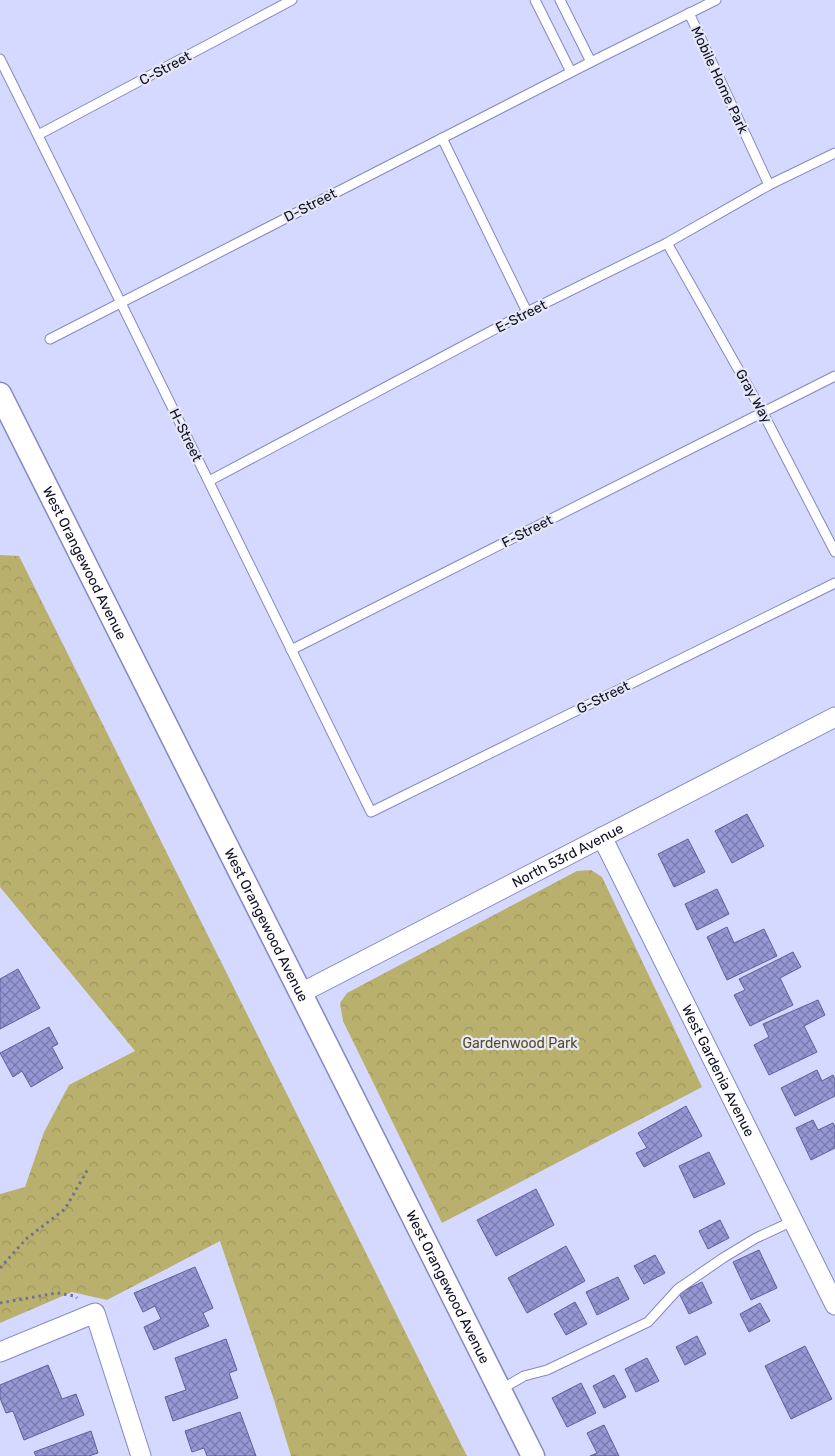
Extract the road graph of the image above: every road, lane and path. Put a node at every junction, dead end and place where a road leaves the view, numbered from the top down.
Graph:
1 (292, 0) edge
2 (535, 0) edge
3 (560, 0) edge
4 (716, 0) edge
5 (690, 13) junction
6 (0, 59) edge
7 (591, 62) junction
8 (571, 72) junction
9 (38, 136) junction
10 (442, 138) junction
11 (835, 153) edge
12 (769, 185) junction
13 (667, 242) junction
14 (121, 302) junction
15 (527, 312) junction
16 (50, 339) dead end
17 (835, 376) edge
18 (0, 394) edge
19 (764, 413) junction
20 (209, 481) junction
21 (835, 552) edge
22 (835, 582) edge
23 (292, 650) junction
24 (835, 717) edge
25 (371, 812) joint
26 (602, 837) junction
27 (301, 993) junction
28 (88, 1169) dead end
29 (793, 1221) junction
30 (0, 1268) edge
31 (0, 1303) edge
32 (835, 1305) edge
33 (95, 1313) junction
34 (0, 1352) edge
35 (500, 1390) junction
36 (141, 1456) edge
37 (533, 1456) edge

1 - 9 lane, C-Street
2 - 8 lane
3 - 7 lane
4 - 5 lane
5 - 7 lane, Mobile Home Park
5 - 12 lane, Mobile Home Park
6 - 9 lane, H-Street
7 - 8 lane, Mobile Home Park
8 - 10 lane, D-Street
9 - 14 lane, H-Street
10 - 14 lane, D-Street
10 - 15 lane
11 - 12 lane, E-Street
12 - 13 lane, E-Street
13 - 15 lane, E-Street
13 - 19 lane, Gray Way
14 - 16 lane, D-Street
14 - 20 lane, H-Street
15 - 20 lane, E-Street
17 - 19 lane, F-Street
18 - 27 street, West Orangewood Avenue
19 - 21 lane, Gray Way
19 - 23 lane, F-Street
20 - 23 lane, H-Street
22 - 25 lane, G-Street
23 - 25 lane, H-Street
24 - 26 street, North 53rd Avenue
26 - 27 street, North 53rd Avenue
26 - 29 street, West Gardenia Avenue
27 - 35 street, West Orangewood Avenue
28 - 30 path
29 - 32 street, West Gardenia Avenue
29 - 35 lane
31 - 33 path
33 - 34 street
33 - 36 street
35 - 37 street, West Orangewood Avenue

